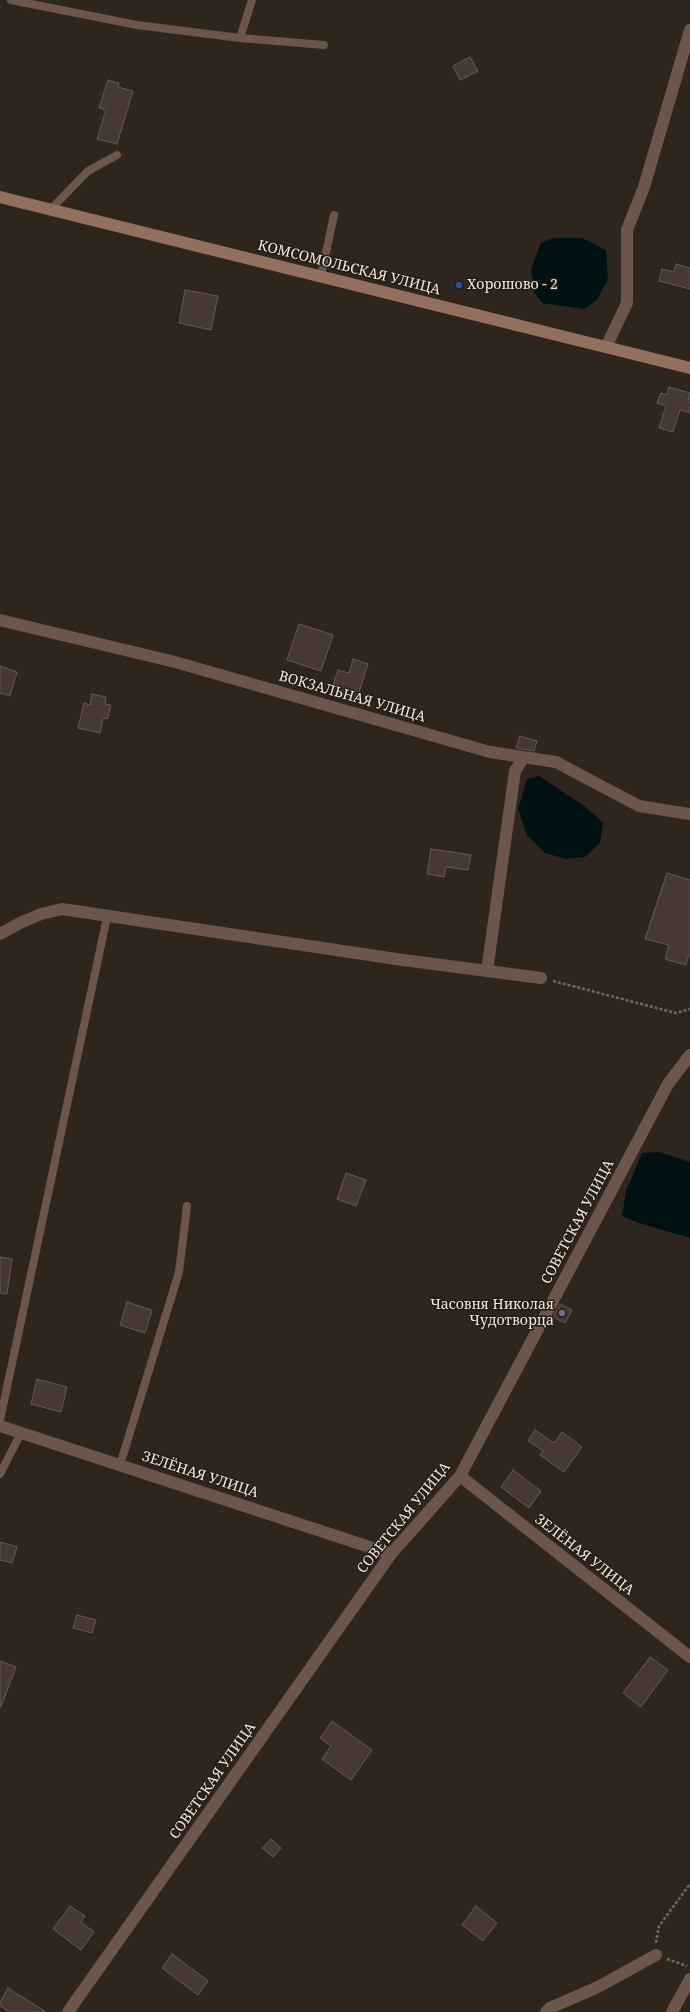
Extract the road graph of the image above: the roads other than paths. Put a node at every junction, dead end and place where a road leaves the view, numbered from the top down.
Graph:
1 (11, 0) edge
2 (252, 0) edge
3 (690, 30) edge
4 (240, 38) junction
5 (324, 45) dead end
6 (117, 155) dead end
7 (0, 197) edge
8 (51, 209) junction
9 (334, 215) dead end
10 (320, 276) junction
11 (606, 347) junction
12 (690, 368) edge
13 (0, 620) edge
14 (524, 757) junction
15 (690, 814) edge
16 (107, 917) junction
17 (0, 934) edge
18 (487, 971) junction
19 (541, 978) road end
20 (690, 1055) edge
21 (187, 1206) dead end
22 (0, 1420) edge
23 (0, 1426) edge
24 (21, 1433) junction
25 (120, 1465) junction
26 (0, 1474) edge
27 (460, 1476) junction
28 (391, 1554) junction
29 (690, 1657) edge
30 (656, 1955) road end
31 (690, 1979) edge
32 (68, 2012) edge
33 (546, 2012) edge
34 (672, 2012) edge

1 - 4 lane
2 - 4 lane
3 - 11 street
4 - 5 lane
6 - 8 lane
7 - 8 street, КОМСОМОЛЬСКАЯ УЛИЦА
8 - 10 street, КОМСОМОЛЬСКАЯ УЛИЦА
9 - 10 lane
10 - 11 street, КОМСОМОЛЬСКАЯ УЛИЦА
11 - 12 street, КОМСОМОЛЬСКАЯ УЛИЦА
13 - 14 street, ВОКЗАЛЬНАЯ УЛИЦА
14 - 15 street, ВОКЗАЛЬНАЯ УЛИЦА
14 - 18 street
16 - 17 street
16 - 18 street
16 - 22 lane
18 - 19 street
20 - 27 street, СОВЕТСКАЯ УЛИЦА
21 - 25 lane
23 - 24 street, ЗЕЛЁНАЯ УЛИЦА
24 - 25 street, ЗЕЛЁНАЯ УЛИЦА
24 - 26 lane
25 - 28 street, ЗЕЛЁНАЯ УЛИЦА
27 - 28 street, СОВЕТСКАЯ УЛИЦА
27 - 29 street, ЗЕЛЁНАЯ УЛИЦА
28 - 32 street, СОВЕТСКАЯ УЛИЦА
30 - 33 street
31 - 34 street

